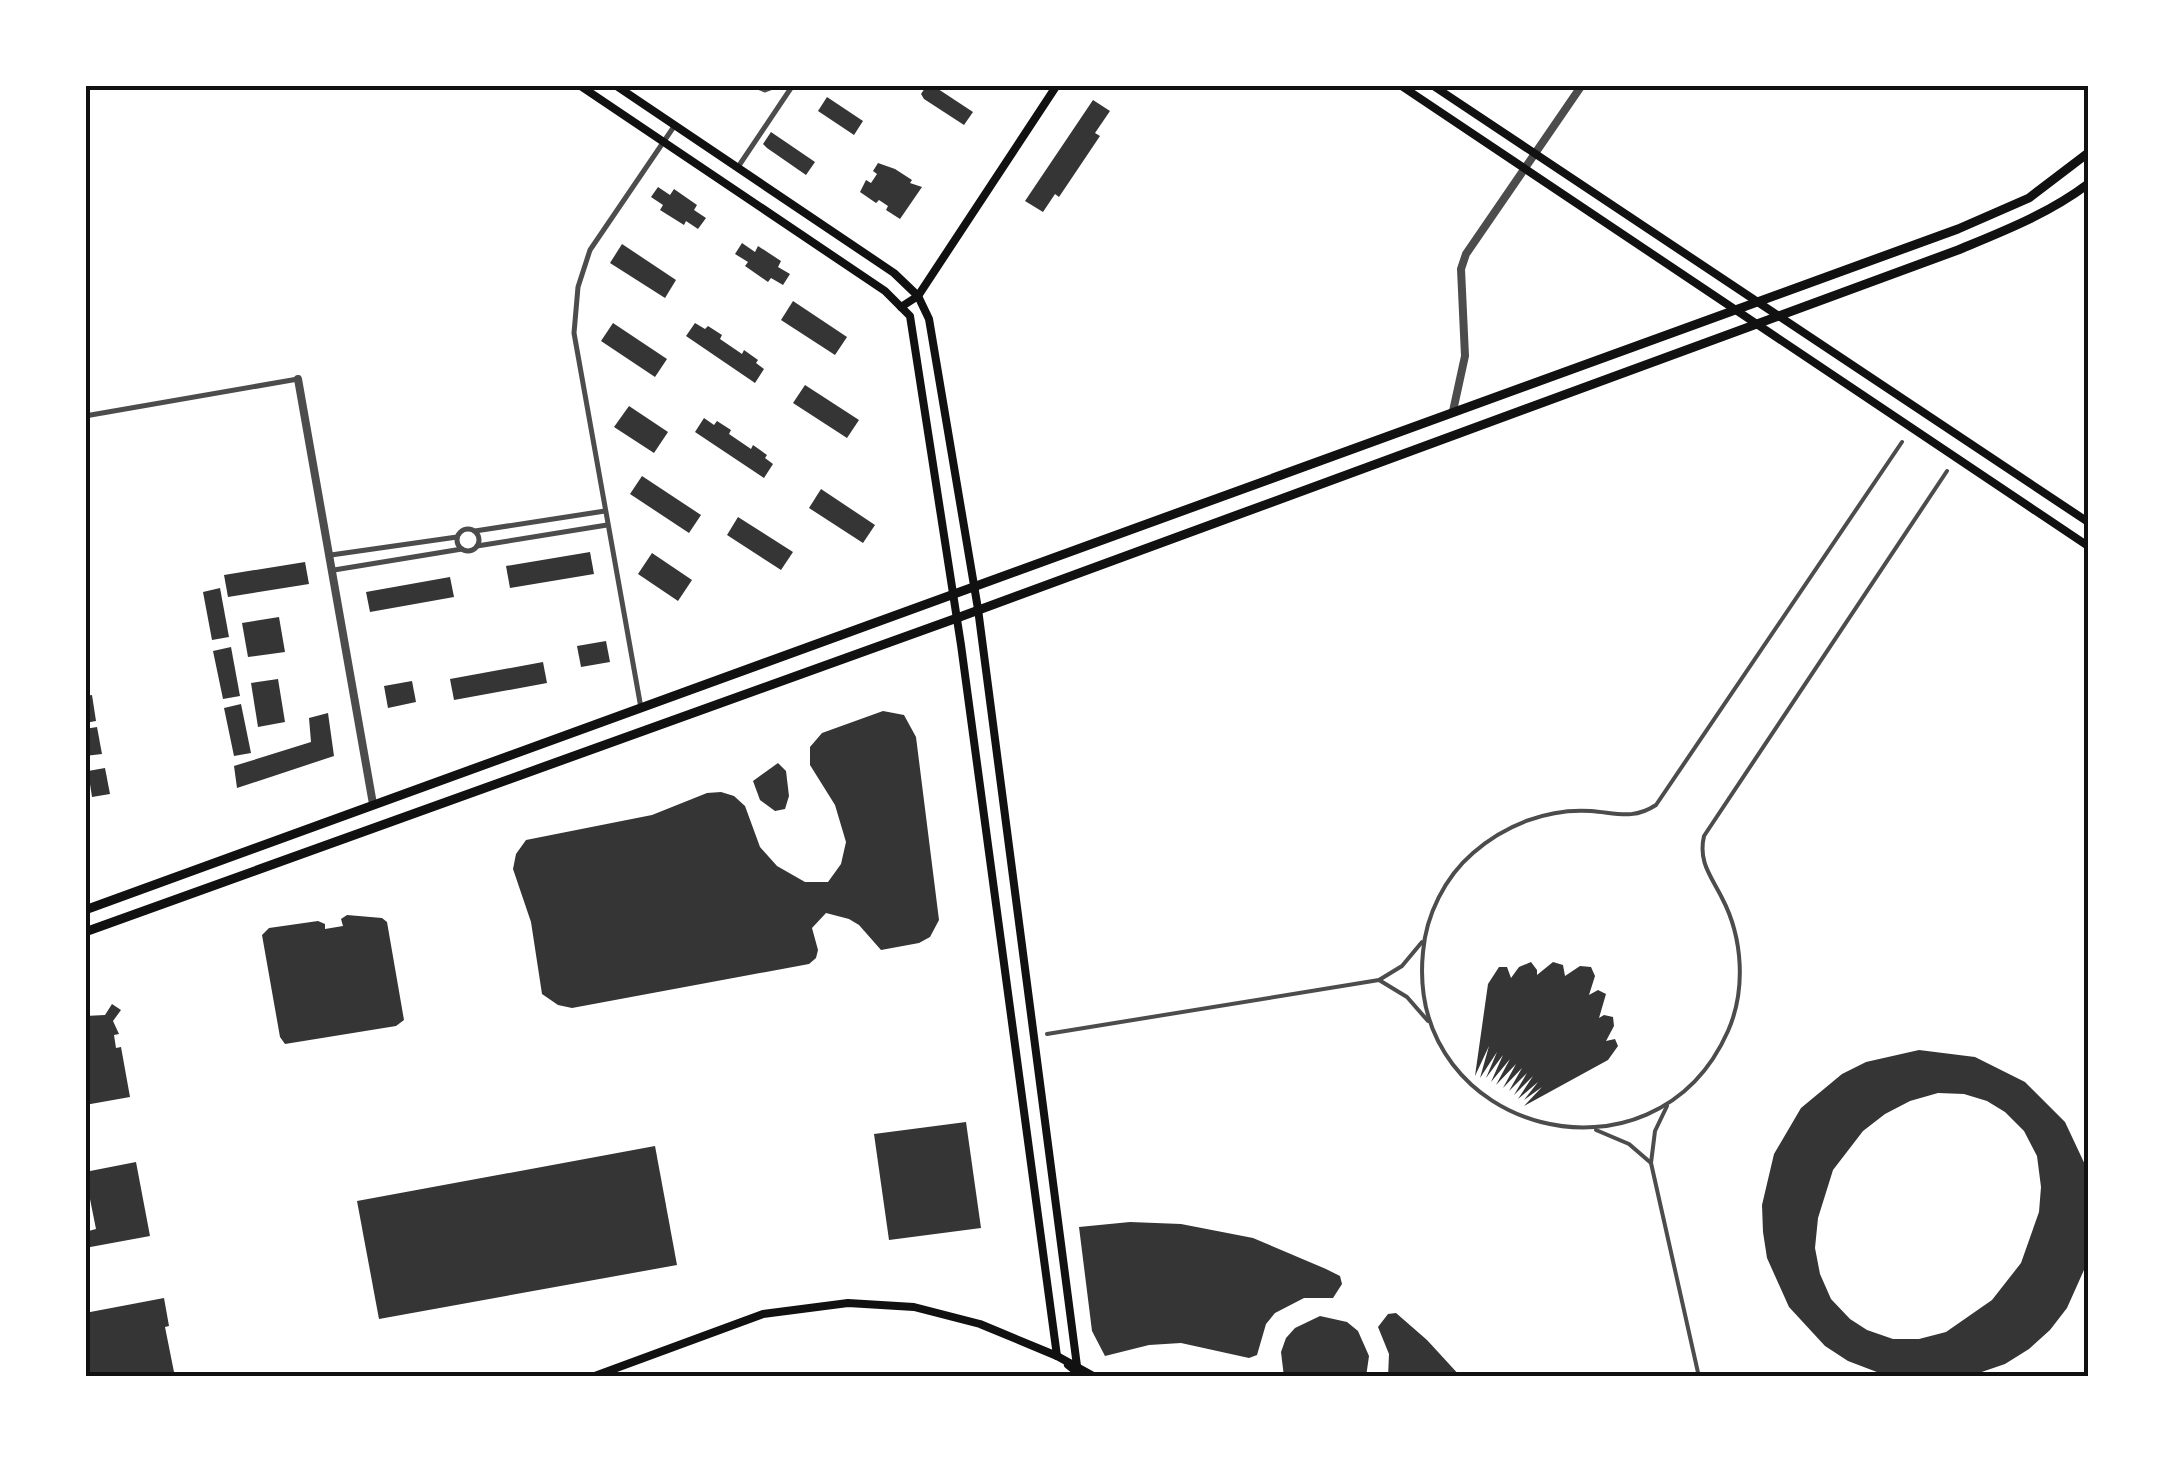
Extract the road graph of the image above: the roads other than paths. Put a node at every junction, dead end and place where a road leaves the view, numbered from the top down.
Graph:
1 (579, 85) edge
2 (615, 85) edge
3 (753, 85) edge
4 (778, 85) edge
5 (793, 85) edge
6 (1057, 85) edge
7 (1400, 85) edge
8 (1432, 85) edge
9 (1582, 85) edge
10 (674, 125) junction
11 (662, 141) junction
12 (2088, 153) edge
13 (1535, 154) junction
14 (738, 168) junction
15 (1524, 169) junction
16 (2088, 184) edge
17 (918, 296) junction
18 (1756, 302) junction
19 (902, 307) junction
20 (1734, 310) junction
21 (1778, 317) junction
22 (1755, 324) junction
23 (298, 379) joint
24 (1453, 412) junction
25 (85, 416) edge
26 (1902, 442) dead end
27 (1947, 471) dead end
28 (605, 511) junction
29 (2088, 522) edge
30 (608, 524) junction
31 (474, 531) junction
32 (458, 537) junction
33 (476, 546) junction
34 (2088, 546) edge
35 (462, 548) junction
36 (331, 555) junction
37 (334, 570) junction
38 (974, 587) junction
39 (953, 596) junction
40 (978, 609) junction
41 (957, 618) junction
42 (640, 708) junction
43 (374, 804) junction
44 (85, 910) edge
45 (85, 932) edge
46 (1424, 940) junction
47 (1379, 980) junction
48 (1431, 1025) junction
49 (1047, 1034) dead end
50 (1034, 1040) junction
51 (1017, 1043) junction
52 (1668, 1103) junction
53 (1593, 1129) junction
54 (1651, 1164) junction
55 (1057, 1356) junction
56 (1077, 1366) junction
57 (592, 1377) edge
58 (1084, 1377) edge
59 (1095, 1377) edge
60 (1699, 1377) edge

1 - 11 main road
2 - 10 main road
3 - 4 street
5 - 14 street
6 - 17 main road
7 - 15 main road
8 - 13 main road
9 - 13 street
10 - 11 street
10 - 14 main road
11 - 19 main road
11 - 28 street
12 - 18 main road
13 - 15 street
13 - 18 main road
14 - 17 main road
15 - 20 main road
15 - 24 street
16 - 21 main road
17 - 19 main road
17 - 38 main road
18 - 20 main road
18 - 21 main road
19 - 39 main road
20 - 22 main road
20 - 24 main road
21 - 22 main road
21 - 29 main road
22 - 34 main road
22 - 40 main road
23 - 25 street
23 - 36 street
24 - 38 main road
26 - 46 street
27 - 52 street
28 - 30 street
28 - 31 street
30 - 33 street
30 - 42 street
31 - 32 street
31 - 33 street
32 - 35 street
32 - 36 street
33 - 35 street
35 - 37 street
36 - 37 street
37 - 43 street
38 - 39 main road
38 - 40 main road
39 - 41 main road
39 - 42 main road
40 - 41 main road
40 - 50 main road
41 - 45 main road
41 - 51 main road
42 - 43 main road
43 - 44 main road
46 - 47 street
46 - 48 street
47 - 48 street
47 - 49 street
48 - 53 street
50 - 51 main road
50 - 56 main road
51 - 55 main road
52 - 53 street
52 - 54 street
53 - 54 street
54 - 60 street
55 - 56 main road
55 - 57 main road
55 - 58 main road
56 - 59 main road

